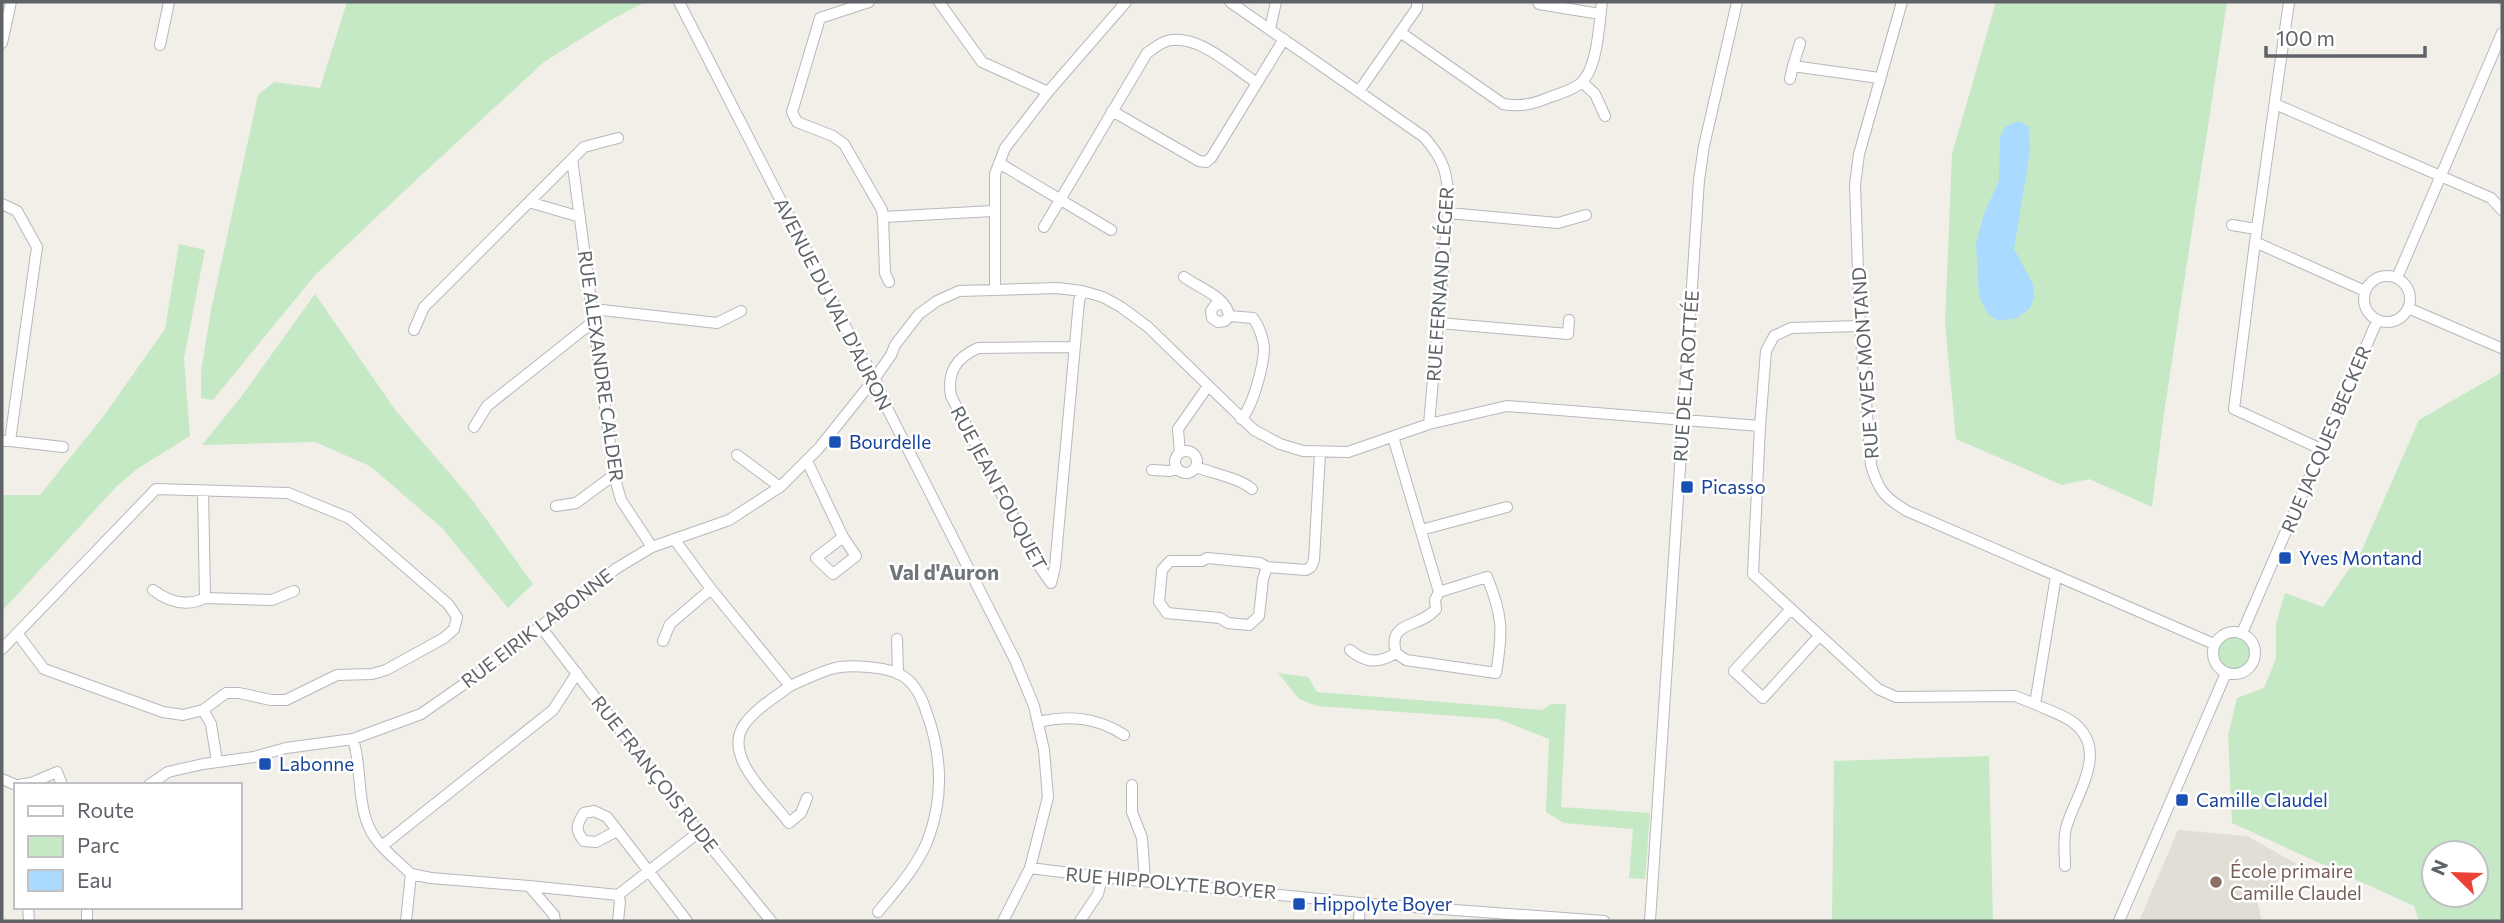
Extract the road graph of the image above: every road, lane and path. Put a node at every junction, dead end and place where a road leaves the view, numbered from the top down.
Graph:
1 (10, 2) edge
2 (169, 2) edge
3 (679, 2) edge
4 (869, 2) edge
5 (939, 2) edge
6 (1126, 2) edge
7 (1230, 2) edge
8 (1276, 2) edge
9 (1418, 2) edge
10 (1538, 2) edge
11 (1602, 2) edge
12 (1737, 2) edge
13 (1902, 2) edge
14 (2289, 2) edge
15 (1600, 14) junction
16 (1270, 29) junction
17 (1400, 33) junction
18 (2502, 33) edge
19 (1284, 39) junction
20 (2, 43) edge
21 (1800, 43) dead end
22 (160, 45) dead end
23 (1793, 66) junction
24 (1879, 78) junction
25 (1790, 79) dead end
26 (1582, 82) junction
27 (1256, 83) junction
28 (1359, 91) junction
29 (1048, 92) junction
30 (2275, 104) junction
31 (1112, 111) junction
32 (1605, 116) dead end
33 (618, 138) dead end
34 (572, 159) junction
35 (999, 163) junction
36 (2439, 176) junction
37 (1059, 200) junction
38 (529, 202) junction
39 (2, 204) edge
40 (2502, 210) edge
41 (993, 211) junction
42 (1448, 213) junction
43 (1586, 215) dead end
44 (883, 216) junction
45 (580, 217) junction
46 (2232, 225) dead end
47 (1044, 227) dead end
48 (2256, 229) junction
49 (1111, 230) dead end
50 (2255, 242) junction
51 (1184, 277) dead end
52 (2397, 278) junction
53 (889, 282) dead end
54 (995, 289) junction
55 (1082, 290) junction
56 (2365, 290) junction
57 (1222, 304) junction
58 (2409, 308) junction
59 (593, 309) junction
60 (741, 311) dead end
61 (1229, 316) junction
62 (1569, 320) dead end
63 (594, 321) junction
64 (2377, 321) junction
65 (1439, 323) junction
66 (1860, 326) junction
67 (414, 330) dead end
68 (1074, 348) junction
69 (2501, 348) edge
70 (875, 378) junction
71 (1208, 387) junction
72 (1241, 419) junction
73 (1682, 419) junction
74 (1429, 424) junction
75 (474, 426) dead end
76 (1760, 426) junction
77 (1393, 437) junction
78 (6, 441) edge
79 (63, 447) dead end
80 (2322, 449) junction
81 (1180, 453) junction
82 (1320, 453) junction
83 (737, 455) dead end
84 (807, 461) junction
85 (1196, 467) junction
86 (1178, 469) junction
87 (1152, 470) dead end
88 (614, 475) junction
89 (780, 487) junction
90 (1252, 489) dead end
91 (203, 491) junction
92 (556, 506) dead end
93 (1507, 507) dead end
94 (1421, 530) junction
95 (842, 537) dead end
96 (674, 539) junction
97 (652, 547) junction
98 (1267, 567) junction
99 (2056, 576) junction
100 (153, 590) dead end
101 (710, 590) junction
102 (294, 591) dead end
103 (1439, 592) junction
104 (205, 598) junction
105 (1790, 610) junction
106 (540, 626) junction
107 (17, 633) junction
108 (2242, 633) junction
109 (1819, 636) junction
110 (897, 639) dead end
111 (663, 641) dead end
112 (2214, 644) junction
113 (2, 649) edge
114 (1350, 650) dead end
115 (1396, 653) junction
116 (577, 673) junction
117 (2225, 673) junction
118 (898, 674) junction
119 (790, 686) junction
120 (2035, 704) junction
121 (203, 710) junction
122 (1038, 722) junction
123 (1124, 735) dead end
124 (353, 739) junction
125 (217, 762) junction
126 (61, 782) dead end
127 (32, 783) edge
128 (152, 783) edge
129 (1132, 785) dead end
130 (807, 798) dead end
131 (617, 831) dead end
132 (699, 832) junction
133 (382, 846) junction
134 (2064, 866) dead end
135 (1030, 868) junction
136 (647, 872) junction
137 (411, 874) junction
138 (1102, 877) junction
139 (1145, 881) junction
140 (529, 886) junction
141 (618, 895) junction
142 (1360, 902) junction
143 (878, 912) dead end
144 (407, 921) edge
145 (555, 921) edge
146 (618, 921) edge
147 (687, 921) edge
148 (771, 921) edge
149 (1003, 921) edge
150 (1080, 921) edge
151 (1359, 921) edge
152 (1604, 921) edge
153 (1650, 921) edge
154 (2119, 921) edge

1 - 20 street
2 - 22 street
3 - 70 street, AVENUE DU VAL D'AURON
4 - 44 street
5 - 29 street
6 - 29 street
7 - 16 street, RUE FERNAND LÉGER
8 - 16 street
9 - 17 street
10 - 15 street
11 - 15 street
12 - 73 street, RUE DE LA ROTTÉE
13 - 24 street, RUE YVES MONTAND
14 - 30 street
15 - 26 street
16 - 19 street, RUE FERNAND LÉGER
17 - 26 street
17 - 28 street
18 - 36 street
19 - 27 street
19 - 28 street, RUE FERNAND LÉGER
21 - 23 street
23 - 24 street
23 - 25 street
24 - 66 street, RUE YVES MONTAND
26 - 32 street
27 - 31 street
27 - 31 street
28 - 42 street, RUE FERNAND LÉGER
29 - 35 street
30 - 36 street
30 - 48 street
31 - 37 street
33 - 34 street
34 - 38 street
34 - 45 street, RUE ALEXANDRE CALDER
35 - 37 street
35 - 41 street
36 - 40 street
36 - 52 street
37 - 47 street
37 - 49 street
38 - 45 street
38 - 67 street
39 - 78 street
41 - 44 street
41 - 54 street
42 - 43 street
42 - 65 street, RUE FERNAND LÉGER
44 - 53 street
45 - 59 street, RUE ALEXANDRE CALDER
46 - 48 street
48 - 50 street
50 - 56 street
50 - 80 street
51 - 57 street
52 - 56 street
52 - 58 street
54 - 55 street, RUE EIRIK LABONNE
54 - 70 street, RUE EIRIK LABONNE
55 - 68 street, RUE JEAN FOUQUET
55 - 71 street
56 - 64 street, RUE JACQUES BECKER
57 - 61 street
57 - 61 street
58 - 64 street, RUE JACQUES BECKER
58 - 69 street
59 - 60 street
59 - 63 street, RUE ALEXANDRE CALDER
61 - 72 street
62 - 65 street
63 - 75 street
63 - 88 street, RUE ALEXANDRE CALDER
64 - 80 street, RUE JACQUES BECKER
65 - 74 street, RUE FERNAND LÉGER
66 - 76 street
66 - 99 street, RUE YVES MONTAND
68 - 68 street, RUE JEAN FOUQUET
70 - 84 street, RUE EIRIK LABONNE
70 - 122 street, AVENUE DU VAL D'AURON
71 - 72 street
71 - 81 street
72 - 82 street
73 - 74 street
73 - 76 street
73 - 153 street, RUE DE LA ROTTÉE
74 - 77 street
76 - 105 street
77 - 82 street
77 - 94 street
78 - 79 street
80 - 108 street, RUE JACQUES BECKER
81 - 85 street
81 - 86 street
82 - 98 street
83 - 89 street
84 - 89 street, RUE EIRIK LABONNE
84 - 95 street
85 - 86 street
85 - 90 street
86 - 87 street
88 - 92 street
88 - 97 street, RUE ALEXANDRE CALDER
89 - 96 street, RUE EIRIK LABONNE
91 - 104 street
91 - 107 street
91 - 121 street
93 - 94 street
94 - 103 street
96 - 97 street, RUE EIRIK LABONNE
96 - 101 street
97 - 106 street, RUE EIRIK LABONNE
98 - 98 street
99 - 112 street, RUE YVES MONTAND
99 - 120 street
100 - 104 street
101 - 111 street
101 - 119 street
102 - 104 street
103 - 115 street
103 - 115 street
105 - 109 street
105 - 109 street
106 - 116 street, RUE FRANÇOIS RUDE
106 - 124 street, RUE EIRIK LABONNE
107 - 113 street
107 - 121 street
108 - 112 street
108 - 117 street
109 - 120 street
110 - 118 street
112 - 117 street
114 - 115 street
116 - 132 street, RUE FRANÇOIS RUDE
116 - 133 street
117 - 154 street
118 - 119 street
118 - 143 street
119 - 130 street
120 - 134 street
121 - 125 street
122 - 123 street
122 - 135 street, AVENUE DU VAL D'AURON
124 - 125 street, RUE EIRIK LABONNE
124 - 133 street
125 - 128 street, RUE EIRIK LABONNE
126 - 127 street
129 - 139 street
131 - 136 street
132 - 136 street
132 - 148 street, RUE FRANÇOIS RUDE
133 - 137 street
135 - 138 street, RUE HIPPOLYTE BOYER
135 - 149 street, AVENUE DU VAL D'AURON
136 - 141 street
136 - 147 street
137 - 140 street
137 - 144 street
138 - 139 street, RUE HIPPOLYTE BOYER
138 - 150 street
139 - 142 street, RUE HIPPOLYTE BOYER
140 - 141 street
140 - 145 street
141 - 146 street
142 - 151 street
142 - 152 street, RUE HIPPOLYTE BOYER

